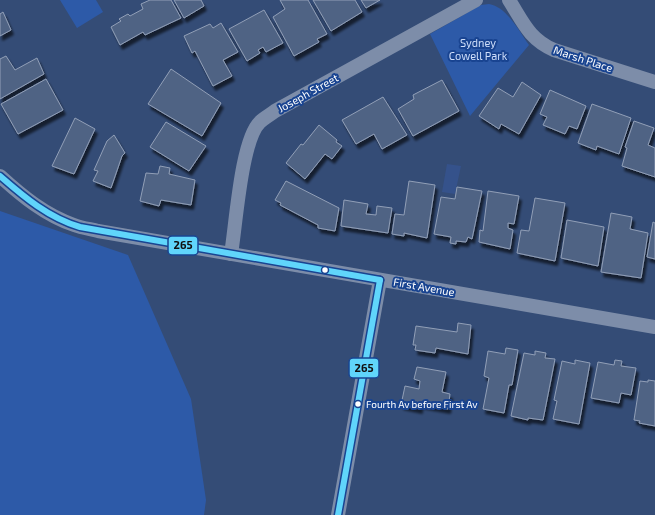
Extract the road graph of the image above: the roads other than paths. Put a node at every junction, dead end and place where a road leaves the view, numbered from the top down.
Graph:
1 (476, 0) edge
2 (509, 0) edge
3 (655, 82) edge
4 (0, 176) edge
5 (231, 254) junction
6 (380, 280) junction
7 (655, 327) edge
8 (338, 515) edge

1 - 5 street, Joseph Street
2 - 3 street, Marsh Place
4 - 5 street, First Avenue
5 - 6 street, First Avenue
6 - 7 street, First Avenue
6 - 8 street

